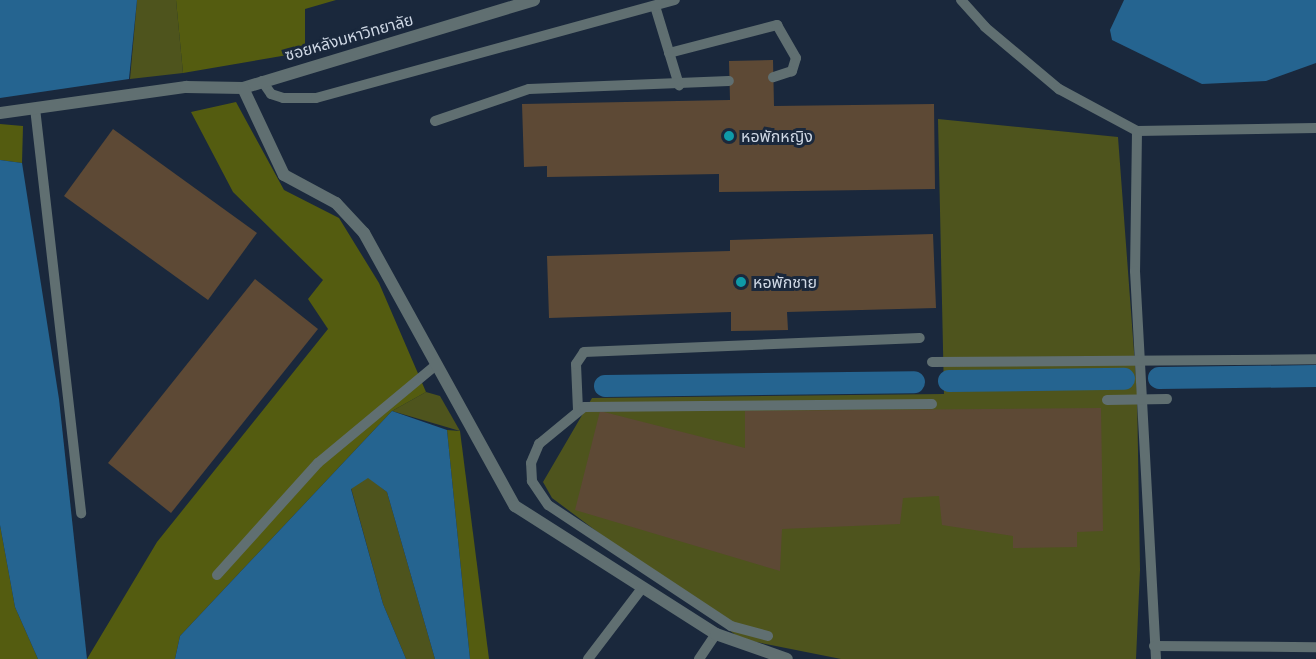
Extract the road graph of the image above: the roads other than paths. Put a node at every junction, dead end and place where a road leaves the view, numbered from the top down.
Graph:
1 (534, 0) edge
2 (675, 0) edge
3 (961, 0) edge
4 (655, 6) junction
5 (669, 53) junction
6 (773, 77) dead end
7 (262, 81) junction
8 (729, 81) dead end
9 (679, 85) junction
10 (243, 88) junction
11 (35, 108) junction
12 (0, 113) edge
13 (435, 121) dead end
14 (1316, 128) edge
15 (1137, 131) junction
16 (920, 338) dead end
17 (1316, 358) edge
18 (932, 362) dead end
19 (1141, 363) junction
20 (435, 366) junction
21 (1167, 399) dead end
22 (1107, 400) dead end
23 (1143, 400) junction
24 (932, 404) dead end
25 (578, 410) junction
26 (81, 513) dead end
27 (217, 575) dead end
28 (642, 588) junction
29 (716, 634) junction
30 (768, 636) dead end
31 (1154, 646) junction
32 (1316, 648) edge
33 (588, 659) edge
34 (699, 659) edge
35 (787, 659) edge
36 (1156, 659) edge

1 - 7 street, ซอยหลังมหาวิทยาลัย
2 - 4 lane
3 - 15 lane
4 - 5 lane
4 - 7 lane
5 - 6 lane
5 - 9 lane
7 - 10 street, ซอยหลังมหาวิทยาลัย
8 - 9 lane
9 - 13 lane
10 - 11 street
10 - 20 street
11 - 12 street
11 - 26 lane
14 - 15 lane
15 - 19 lane
16 - 25 lane
17 - 19 lane
18 - 19 lane
19 - 23 lane
20 - 27 lane
20 - 28 street
21 - 23 lane
22 - 23 lane
23 - 31 lane
24 - 25 lane
25 - 30 lane
28 - 29 street
28 - 33 lane
29 - 34 lane
29 - 35 street
31 - 32 lane
31 - 36 lane

